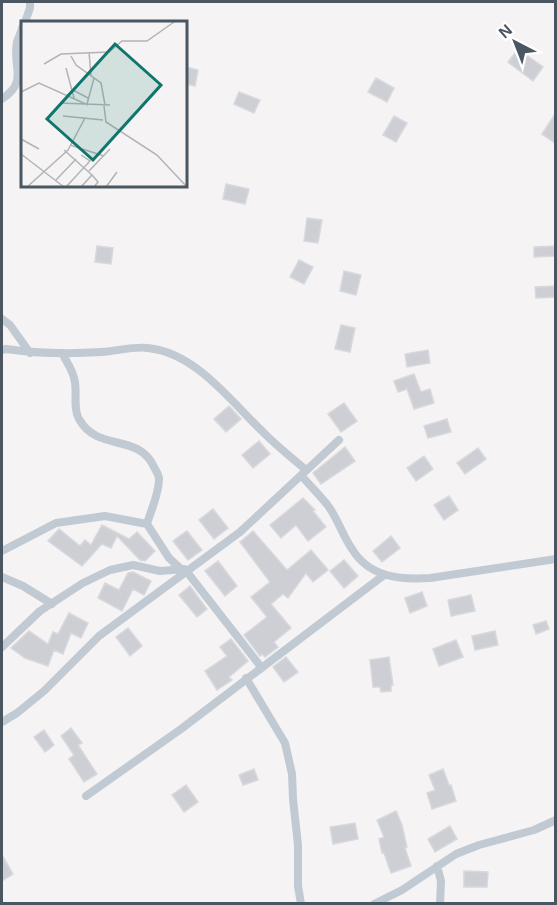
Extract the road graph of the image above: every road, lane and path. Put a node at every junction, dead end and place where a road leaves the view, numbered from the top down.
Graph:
1 (30, 2) edge
2 (25, 21) edge
3 (21, 31) edge
4 (2, 99) edge
5 (2, 319) edge
6 (2, 350) edge
7 (30, 352) junction
8 (62, 353) junction
9 (339, 440) dead end
10 (304, 473) junction
11 (147, 524) junction
12 (2, 551) edge
13 (555, 559) edge
14 (186, 570) junction
15 (384, 575) junction
16 (2, 577) edge
17 (52, 604) junction
18 (2, 647) edge
19 (261, 667) junction
20 (246, 678) junction
21 (2, 722) edge
22 (87, 796) dead end
23 (555, 820) edge
24 (437, 866) junction
25 (301, 903) edge
26 (374, 903) edge
27 (440, 903) edge

1 - 2 street
3 - 4 street
5 - 7 street
6 - 7 street
7 - 8 street
8 - 10 street
8 - 11 street
9 - 10 street
10 - 14 street
10 - 15 street
11 - 12 street
11 - 14 street
13 - 15 street
14 - 17 street
14 - 19 street
14 - 21 street
15 - 19 street
16 - 17 street
17 - 18 street
19 - 20 street
20 - 22 street
20 - 25 street
23 - 24 street
24 - 26 street
24 - 27 street

